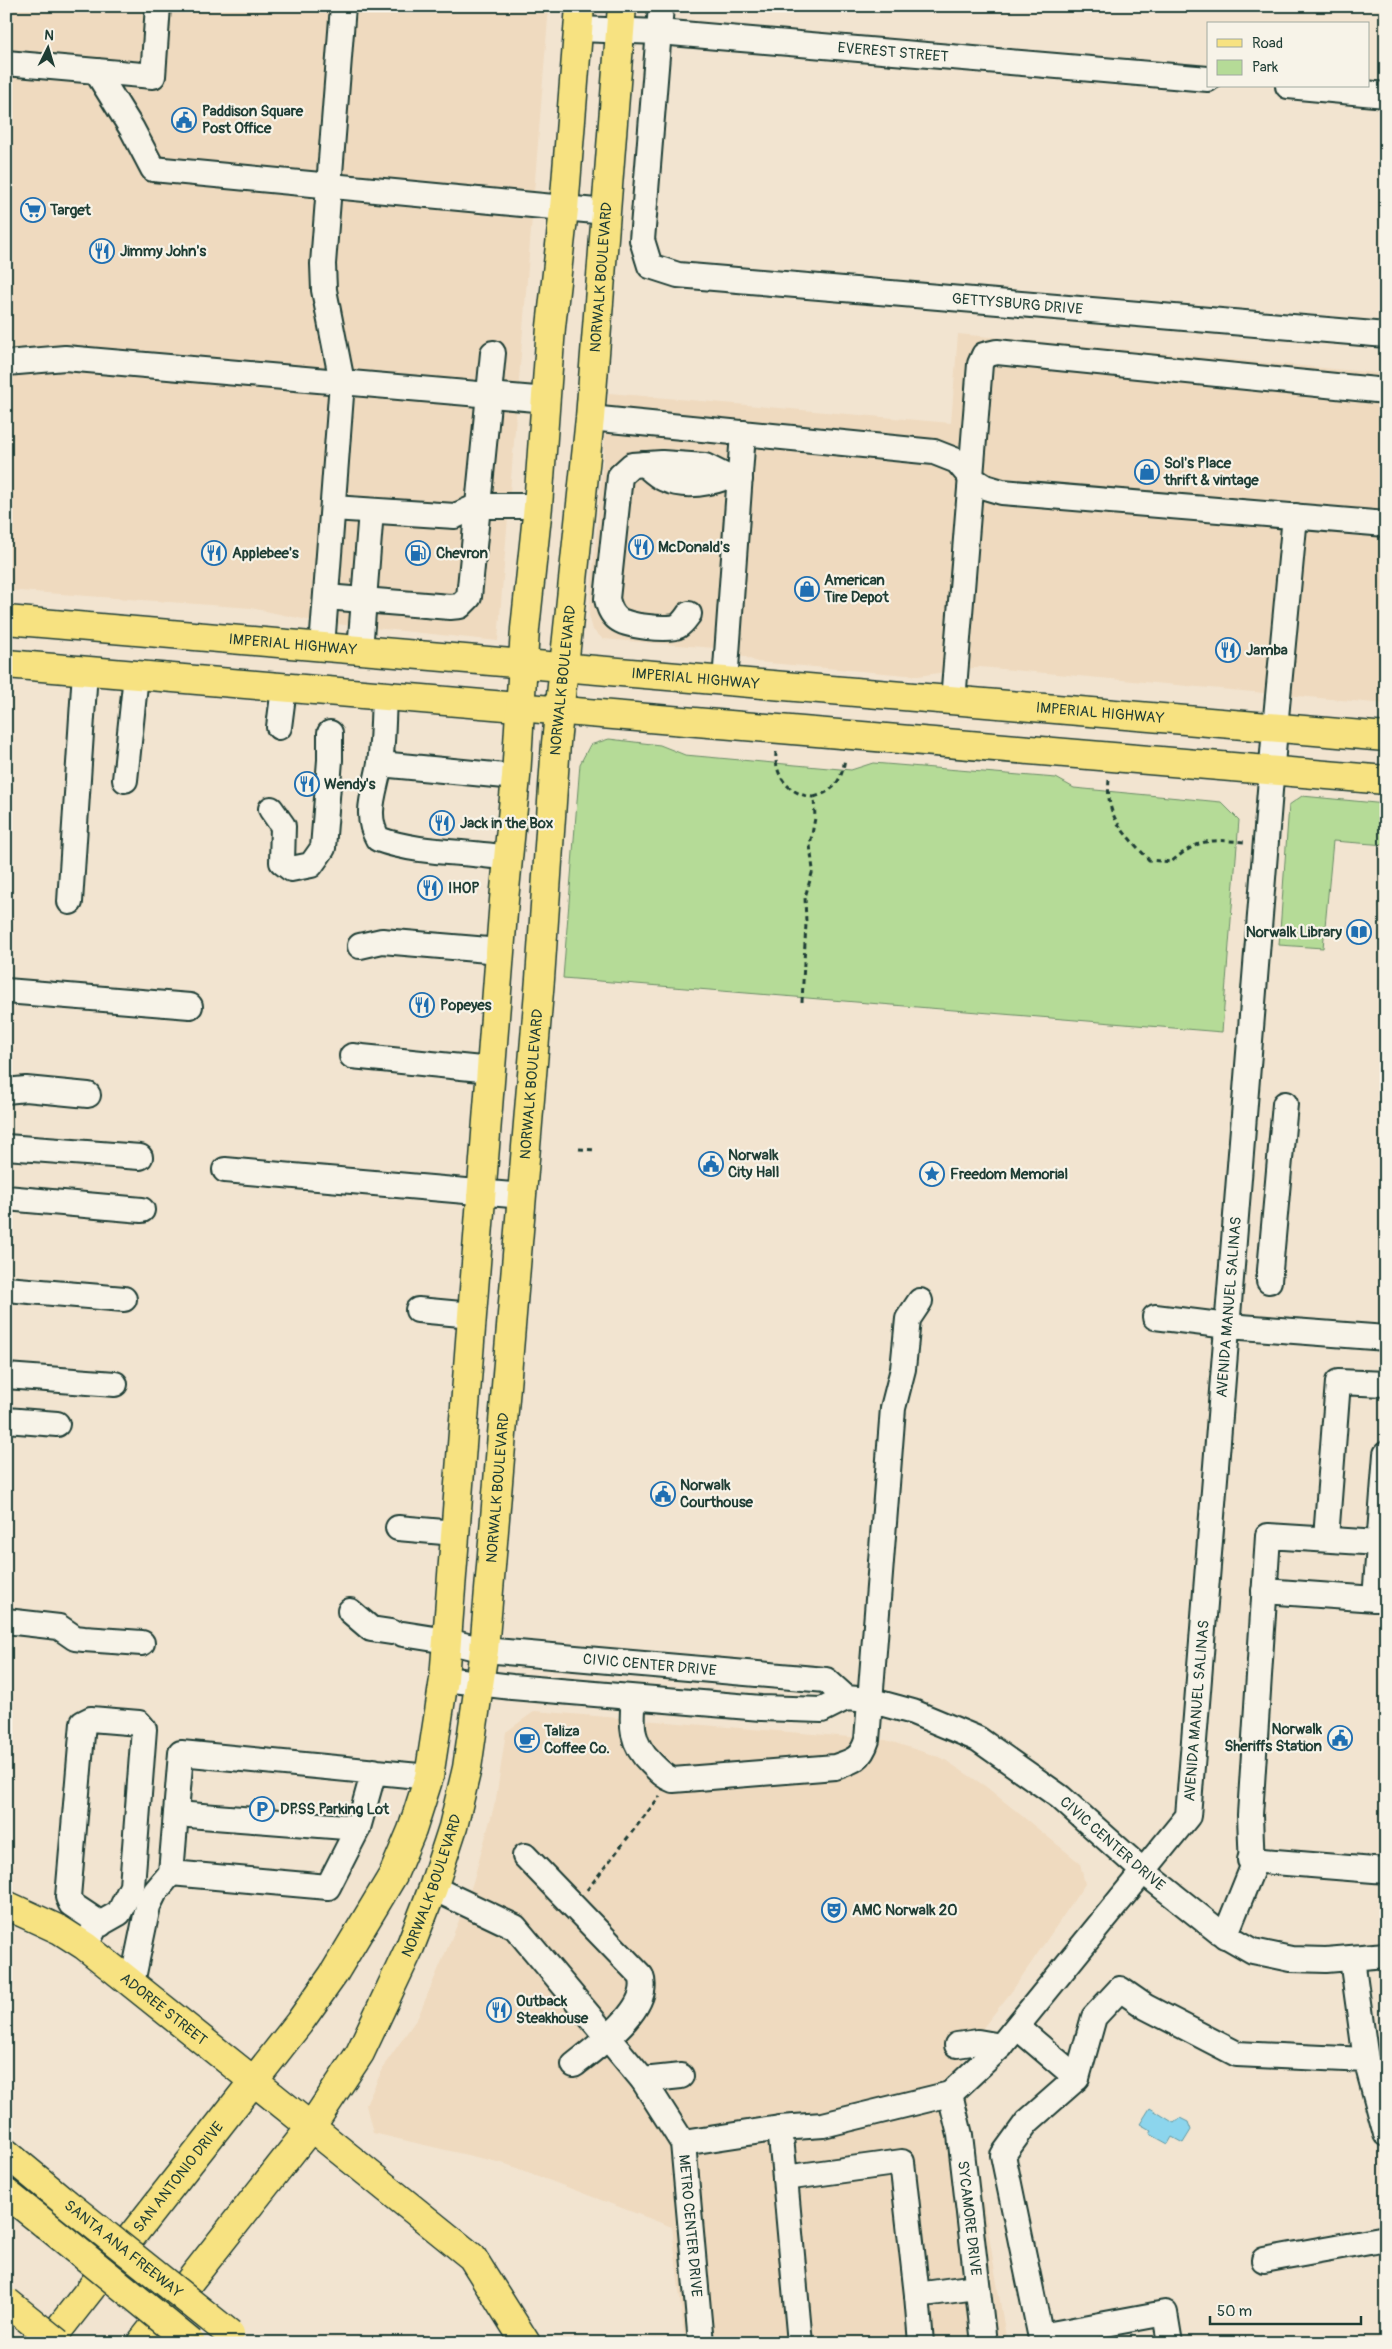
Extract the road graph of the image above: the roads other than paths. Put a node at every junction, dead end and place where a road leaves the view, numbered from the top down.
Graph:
1 (158, 6) edge
2 (343, 6) edge
3 (661, 6) edge
4 (579, 18) edge
5 (621, 19) edge
6 (659, 32) junction
7 (6, 63) edge
8 (96, 71) junction
9 (1207, 79) edge
10 (1310, 88) edge
11 (1386, 95) edge
12 (329, 186) junction
13 (564, 209) junction
14 (606, 212) junction
15 (1386, 335) edge
16 (493, 353) dead end
17 (6, 363) edge
18 (342, 382) junction
19 (1386, 391) edge
20 (490, 395) junction
21 (546, 400) junction
22 (590, 418) junction
23 (743, 433) junction
24 (733, 478) junction
25 (972, 479) junction
26 (478, 506) junction
27 (538, 506) junction
28 (333, 508) junction
29 (371, 511) junction
30 (1295, 516) junction
31 (1386, 524) edge
32 (326, 597) junction
33 (364, 600) junction
34 (688, 614) dead end
35 (6, 620) edge
36 (322, 647) junction
37 (360, 650) junction
38 (6, 664) edge
39 (523, 665) junction
40 (563, 668) junction
41 (85, 671) junction
42 (136, 675) junction
43 (725, 682) junction
44 (284, 688) junction
45 (384, 696) junction
46 (953, 700) junction
47 (520, 708) junction
48 (559, 711) junction
49 (279, 727) dead end
50 (1275, 728) junction
51 (330, 733) dead end
52 (1386, 737) edge
53 (380, 764) junction
54 (1271, 771) junction
55 (516, 777) junction
56 (125, 780) dead end
57 (1386, 780) edge
58 (271, 809) dead end
59 (508, 858) junction
60 (70, 902) dead end
61 (6, 991) edge
62 (190, 1006) dead end
63 (352, 1056) dead end
64 (491, 1070) junction
65 (6, 1091) edge
66 (88, 1094) dead end
67 (1285, 1104) dead end
68 (6, 1147) edge
69 (140, 1157) dead end
70 (225, 1170) dead end
71 (481, 1192) junction
72 (523, 1196) junction
73 (6, 1198) edge
74 (142, 1210) dead end
75 (1269, 1281) dead end
76 (6, 1288) edge
77 (124, 1299) dead end
78 (920, 1301) dead end
79 (418, 1310) dead end
80 (472, 1315) junction
81 (1155, 1317) dead end
82 (1228, 1326) junction
83 (1386, 1338) edge
84 (6, 1376) edge
85 (115, 1384) dead end
86 (1386, 1384) edge
87 (6, 1420) edge
88 (57, 1424) dead end
89 (1386, 1454) edge
90 (398, 1528) dead end
91 (455, 1533) junction
92 (1326, 1538) junction
93 (1379, 1543) junction
94 (1264, 1591) junction
95 (1380, 1599) edge
96 (350, 1611) dead end
97 (6, 1621) edge
98 (447, 1641) junction
99 (142, 1643) dead end
100 (484, 1650) junction
101 (444, 1679) junction
102 (480, 1684) junction
103 (634, 1698) junction
104 (846, 1698) junction
105 (870, 1700) junction
106 (374, 1771) junction
107 (429, 1777) junction
108 (176, 1814) junction
109 (358, 1828) junction
110 (526, 1856) dead end
111 (1250, 1860) junction
112 (1386, 1871) edge
113 (1144, 1872) junction
114 (171, 1873) junction
115 (433, 1888) junction
116 (6, 1905) edge
117 (101, 1924) junction
118 (1225, 1936) junction
119 (85, 1946) junction
120 (1386, 1955) edge
121 (1352, 1959) junction
122 (132, 1983) junction
123 (1017, 2027) junction
124 (608, 2038) junction
125 (957, 2045) dead end
126 (1001, 2046) junction
127 (1366, 2060) junction
128 (574, 2065) dead end
129 (681, 2076) dead end
130 (1077, 2078) junction
131 (643, 2080) junction
132 (254, 2082) junction
133 (950, 2094) junction
134 (311, 2127) junction
135 (780, 2128) junction
136 (1386, 2134) edge
137 (683, 2143) junction
138 (6, 2154) edge
139 (785, 2178) junction
140 (6, 2193) edge
141 (1386, 2238) edge
142 (1264, 2260) dead end
143 (976, 2287) junction
144 (917, 2295) junction
145 (6, 2302) edge
146 (235, 2338) edge
147 (1041, 2340) edge
148 (48, 2343) edge
149 (58, 2343) edge
150 (142, 2343) edge
151 (191, 2343) edge
152 (526, 2343) edge
153 (701, 2343) edge
154 (800, 2343) edge
155 (921, 2343) edge
156 (984, 2343) edge
157 (1170, 2343) edge

1 - 8 street
2 - 12 street
3 - 6 street
4 - 5 street, EVEREST STREET
4 - 13 main road
5 - 6 street, EVEREST STREET
5 - 14 main road, NORWALK BOULEVARD
6 - 9 street, EVEREST STREET
6 - 15 street, GETTYSBURG DRIVE
7 - 8 street
8 - 12 street
10 - 11 street
12 - 13 street
12 - 18 street
13 - 14 street
13 - 21 main road
14 - 22 main road, NORWALK BOULEVARD
16 - 20 street
17 - 18 street
18 - 20 street
18 - 28 street
19 - 25 street
20 - 21 street
20 - 26 street
21 - 27 main road
22 - 23 street
22 - 40 main road, NORWALK BOULEVARD
23 - 24 street
23 - 25 street
24 - 34 street
24 - 43 street
25 - 30 street
25 - 46 street
26 - 27 street
26 - 29 street
26 - 33 street
27 - 39 main road
28 - 29 street
28 - 32 street
29 - 33 street
30 - 31 street
30 - 50 street, AVENIDA MANUEL SALINAS
32 - 33 street
32 - 36 street
33 - 37 street
35 - 36 main road, IMPERIAL HIGHWAY
36 - 37 main road, IMPERIAL HIGHWAY
37 - 39 main road, IMPERIAL HIGHWAY
38 - 41 main road
39 - 40 main road, IMPERIAL HIGHWAY
39 - 47 main road
40 - 43 main road, IMPERIAL HIGHWAY
40 - 48 main road, NORWALK BOULEVARD
41 - 42 main road
41 - 60 street
42 - 44 main road
42 - 56 street
43 - 46 main road, IMPERIAL HIGHWAY
44 - 45 main road
44 - 49 street
45 - 47 main road
45 - 53 street
46 - 50 main road, IMPERIAL HIGHWAY
47 - 48 main road
47 - 55 main road
48 - 54 main road
48 - 72 main road, NORWALK BOULEVARD
50 - 52 main road, IMPERIAL HIGHWAY
50 - 54 street, AVENIDA MANUEL SALINAS
51 - 58 street
53 - 55 street
53 - 59 street
54 - 57 main road
54 - 82 street, AVENIDA MANUEL SALINAS
55 - 59 main road
59 - 64 main road
61 - 62 street
63 - 64 street
64 - 71 main road
65 - 66 street
67 - 75 street
68 - 69 street
70 - 71 street
71 - 72 street
71 - 80 main road
72 - 100 main road, NORWALK BOULEVARD
73 - 74 street
76 - 77 street
78 - 105 street
79 - 80 street
80 - 91 main road
81 - 82 street
82 - 83 street
82 - 113 street, AVENIDA MANUEL SALINAS
84 - 85 street
86 - 92 street
87 - 88 street
89 - 93 street
90 - 91 street
91 - 98 main road
92 - 93 street
92 - 94 street
93 - 95 street
94 - 95 street
94 - 111 street
96 - 98 street, CIVIC CENTER DRIVE
97 - 99 street
98 - 100 street, CIVIC CENTER DRIVE
98 - 101 main road
100 - 102 main road, NORWALK BOULEVARD
100 - 104 street, CIVIC CENTER DRIVE
101 - 102 street
101 - 107 main road
102 - 103 street
102 - 115 main road, NORWALK BOULEVARD
103 - 104 street
103 - 105 street
104 - 105 street, CIVIC CENTER DRIVE
105 - 113 street, CIVIC CENTER DRIVE
106 - 107 street
106 - 108 street
106 - 109 street
107 - 132 main road
108 - 109 street
108 - 114 street
109 - 114 street
110 - 124 street
111 - 112 street
111 - 118 street
113 - 118 street, CIVIC CENTER DRIVE
113 - 123 street, AVENIDA MANUEL SALINAS
114 - 122 street
115 - 124 street, METRO CENTER DRIVE
115 - 134 main road, NORWALK BOULEVARD
116 - 119 main road, ADOREE STREET
117 - 117 street
117 - 119 street
118 - 121 street, CIVIC CENTER DRIVE
119 - 122 main road, ADOREE STREET
120 - 121 street, CIVIC CENTER DRIVE
121 - 127 street
122 - 132 main road, ADOREE STREET
123 - 126 street, AVENIDA MANUEL SALINAS
123 - 130 street
124 - 128 street
124 - 131 street, METRO CENTER DRIVE
125 - 126 street
126 - 133 street, AVENIDA MANUEL SALINAS
127 - 130 street
127 - 136 street
129 - 131 street
130 - 147 street
131 - 137 street, METRO CENTER DRIVE
132 - 134 main road, ADOREE STREET
132 - 148 main road, SAN ANTONIO DRIVE
133 - 135 street
133 - 143 street, SYCAMORE DRIVE
134 - 150 main road
134 - 152 main road, ADOREE STREET
135 - 137 street
135 - 139 street
137 - 153 street, METRO CENTER DRIVE
138 - 146 main road, SANTA ANA FREEWAY, bridge
139 - 144 street
139 - 154 street
140 - 151 main road, bridge
141 - 142 street
143 - 144 street
143 - 156 street, SYCAMORE DRIVE
144 - 155 street
145 - 149 main road, bridge
147 - 157 street

